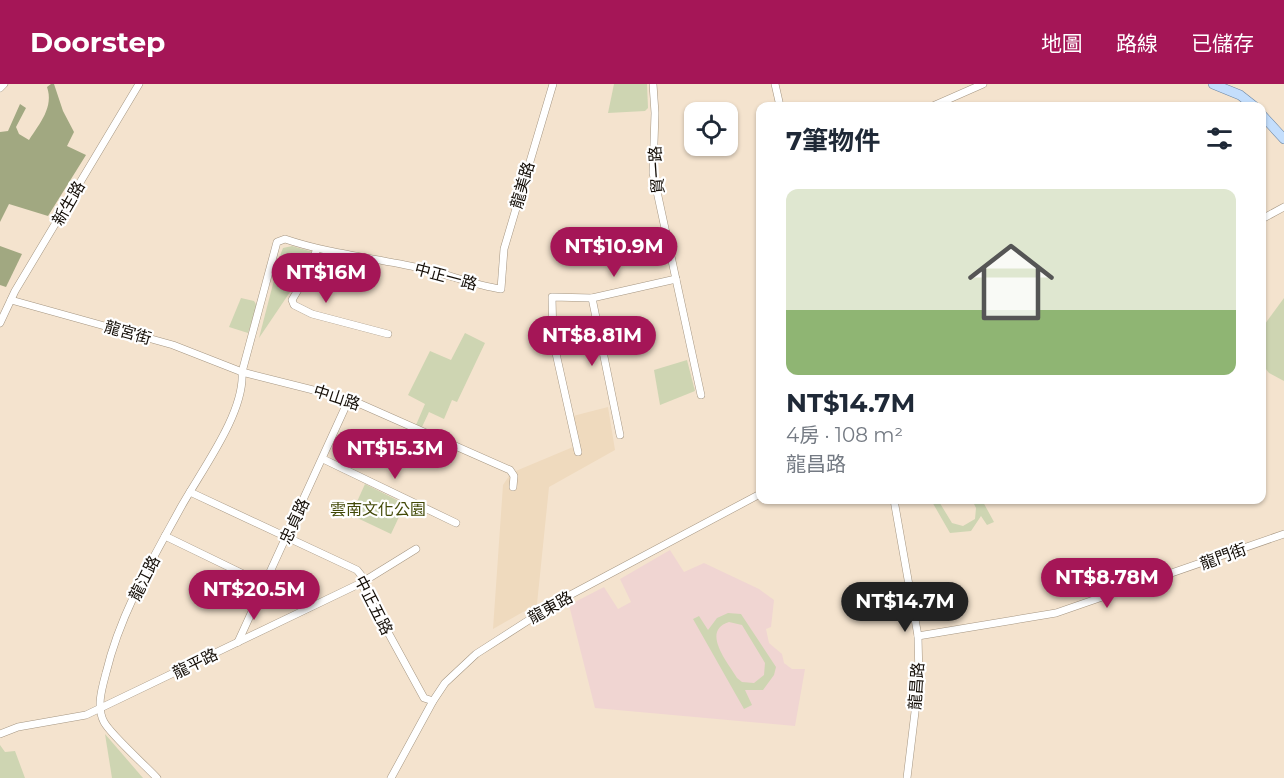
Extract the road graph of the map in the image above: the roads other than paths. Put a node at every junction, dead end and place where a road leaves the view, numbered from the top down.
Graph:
1 (3, 84) edge
2 (139, 84) edge
3 (553, 84) edge
4 (653, 84) edge
5 (775, 84) edge
6 (983, 84) edge
7 (1213, 84) edge
8 (0, 88) edge
9 (779, 102) edge
10 (942, 102) edge
11 (1249, 102) edge
12 (1266, 119) edge
13 (1284, 139) edge
14 (1284, 207) edge
15 (1266, 217) edge
16 (317, 249) junction
17 (676, 279) junction
18 (501, 289) joint
19 (592, 298) junction
20 (11, 300) junction
21 (0, 323) edge
22 (388, 334) dead end
23 (242, 372) junction
24 (701, 395) dead end
25 (349, 399) junction
26 (620, 435) dead end
27 (578, 452) dead end
28 (323, 459) junction
29 (513, 488) dead end
30 (190, 492) junction
31 (756, 496) edge
32 (895, 504) edge
33 (456, 523) dead end
34 (1284, 534) edge
35 (165, 536) junction
36 (286, 538) junction
37 (416, 549) dead end
38 (361, 583) junction
39 (264, 584) junction
40 (918, 636) junction
41 (238, 642) junction
42 (433, 701) junction
43 (100, 709) junction
44 (0, 734) edge
45 (157, 778) edge
46 (391, 778) edge
47 (907, 778) edge

1 - 8 street
2 - 20 street, 新生路
3 - 18 street, 龍美路
4 - 17 street, 貿一路
5 - 9 street
6 - 10 street
7 - 11 main road
12 - 13 main road
14 - 15 street
16 - 18 street, 中正一路
16 - 22 street
16 - 23 street, 中正一路
17 - 19 street
17 - 24 street, 貿一路
19 - 26 street
19 - 27 street
20 - 21 street, 新生路
20 - 23 street, 龍宮街
23 - 25 street, 中山路
23 - 30 street, 龍江路
25 - 28 street, 忠貞路
25 - 29 street, 中山路
28 - 33 street
28 - 36 street, 忠貞路
30 - 35 street, 龍江路
30 - 36 street, 中正五路
31 - 42 street, 龍東路
32 - 40 street, 龍昌路
34 - 40 street, 龍門街
35 - 39 street
35 - 43 street, 龍江路
36 - 38 street, 中正五路
36 - 39 street, 忠貞路
37 - 38 street, 龍平路
38 - 41 street, 龍平路
38 - 42 street, 中正五路
39 - 41 street, 忠貞路
40 - 47 street, 龍昌路
41 - 43 street, 龍平路
42 - 46 street, 龍東路
43 - 44 street, 龍平路
43 - 45 street

